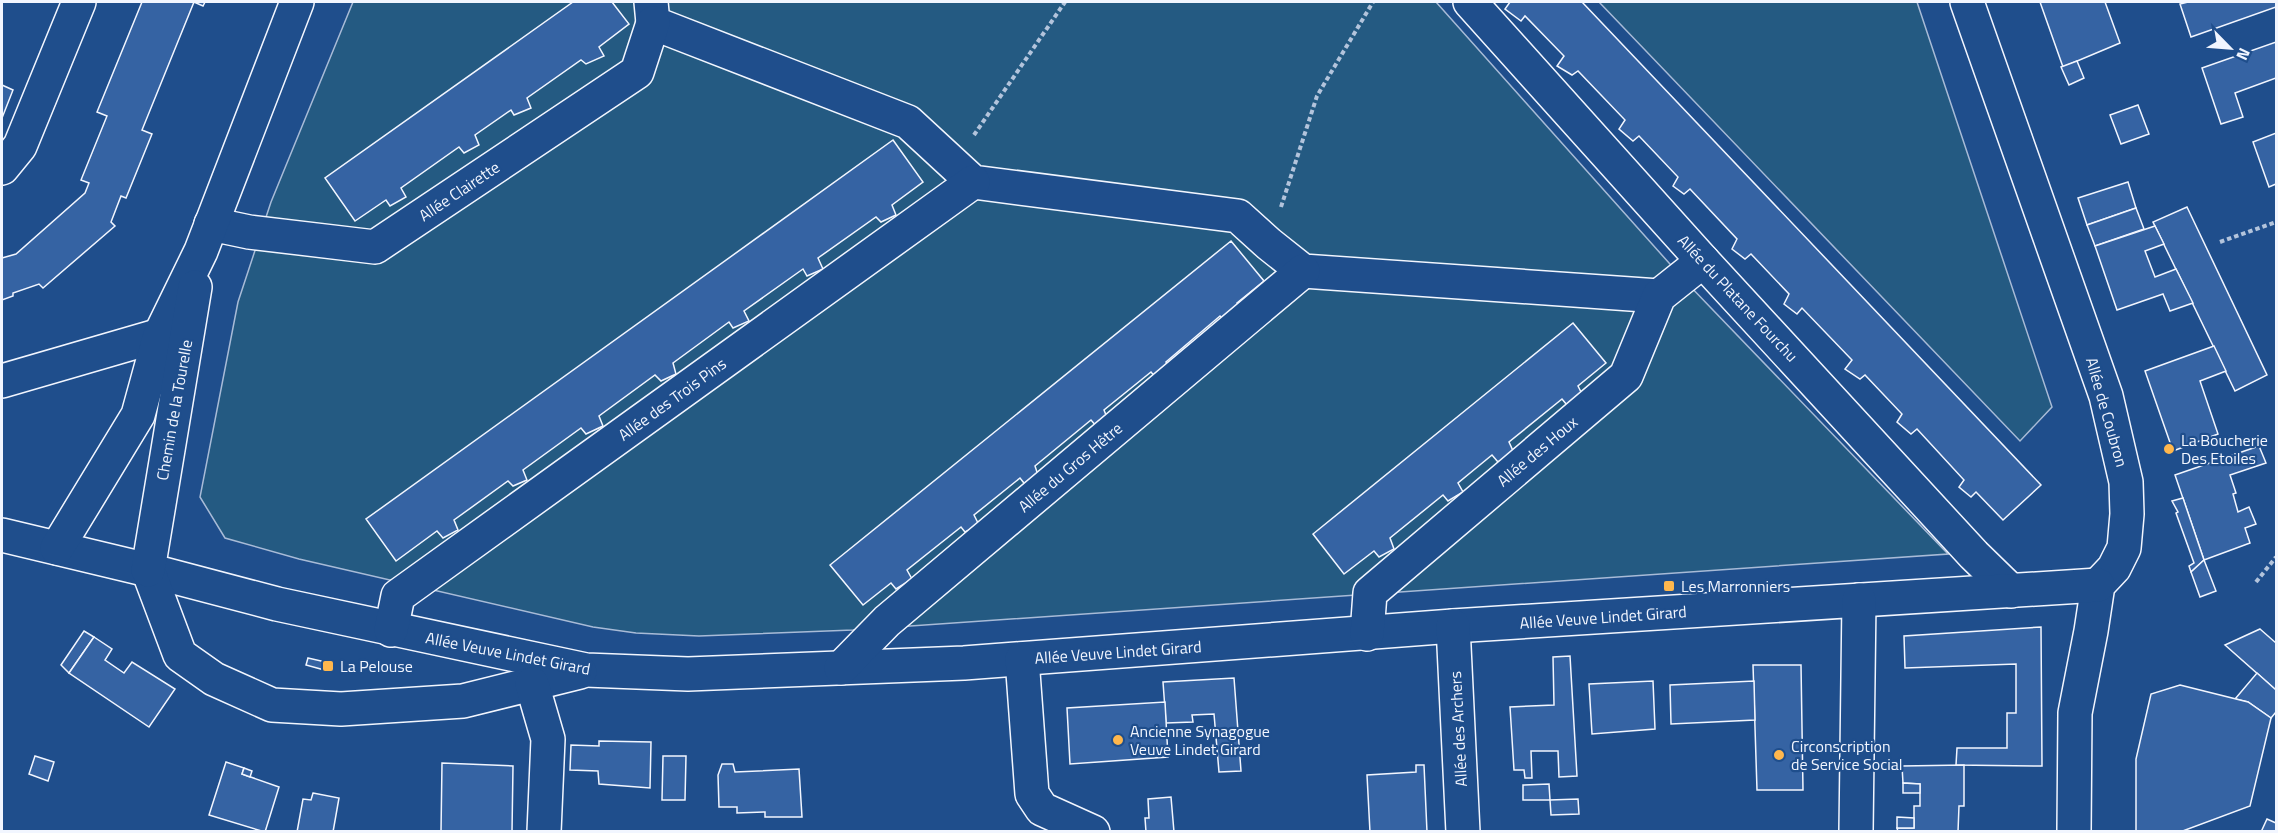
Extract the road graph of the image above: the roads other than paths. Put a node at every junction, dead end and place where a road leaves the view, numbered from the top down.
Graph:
1 (79, 2) edge
2 (297, 2) edge
3 (1470, 2) edge
4 (1967, 2) edge
5 (652, 12) edge
6 (2, 168) edge
7 (964, 172) junction
8 (206, 238) junction
9 (1703, 261) junction
10 (1303, 271) junction
11 (1659, 296) junction
12 (160, 335) junction
13 (2, 381) edge
14 (2, 535) edge
15 (57, 548) junction
16 (148, 570) junction
17 (2098, 585) junction
18 (2011, 591) junction
19 (1859, 600) junction
20 (1453, 626) junction
21 (391, 630) junction
22 (1367, 634) junction
23 (1022, 659) junction
24 (841, 669) junction
25 (586, 670) junction
26 (532, 684) junction
27 (544, 831) edge
28 (1093, 831) edge
29 (1463, 831) edge
30 (1856, 831) edge
31 (2074, 831) edge

1 - 6 street
2 - 8 street, Chemin de la Tourelle
3 - 9 street, Allée du Platane Fourchu
4 - 17 street, Allée de Coubron
5 - 7 street
5 - 8 street, Allée Clairette
7 - 10 street
7 - 21 street, Allée des Trois Pins
8 - 12 street, Chemin de la Tourelle
8 - 16 street, Chemin de la Tourelle
9 - 11 street, Allée des Houx
9 - 18 street, Allée du Platane Fourchu
10 - 11 street
10 - 24 street, Allée du Gros Hêtre
11 - 22 street, Allée des Houx
12 - 13 street
12 - 15 street, Chemin de la Tourelle
14 - 15 street, Allée Veuve Lindet Girard
15 - 16 street, Allée Veuve Lindet Girard
16 - 21 street, Allée Veuve Lindet Girard
16 - 26 street
17 - 18 street, Allée Veuve Lindet Girard
17 - 31 street, Allée de Coubron
18 - 19 street, Allée Veuve Lindet Girard
19 - 20 street, Allée Veuve Lindet Girard
19 - 30 street
20 - 22 street, Allée Veuve Lindet Girard
20 - 29 street, Allée des Archers
21 - 25 street, Allée Veuve Lindet Girard
22 - 23 street, Allée Veuve Lindet Girard
23 - 24 street, Allée Veuve Lindet Girard
23 - 28 street
24 - 25 street, Allée Veuve Lindet Girard
25 - 26 street
26 - 27 street

